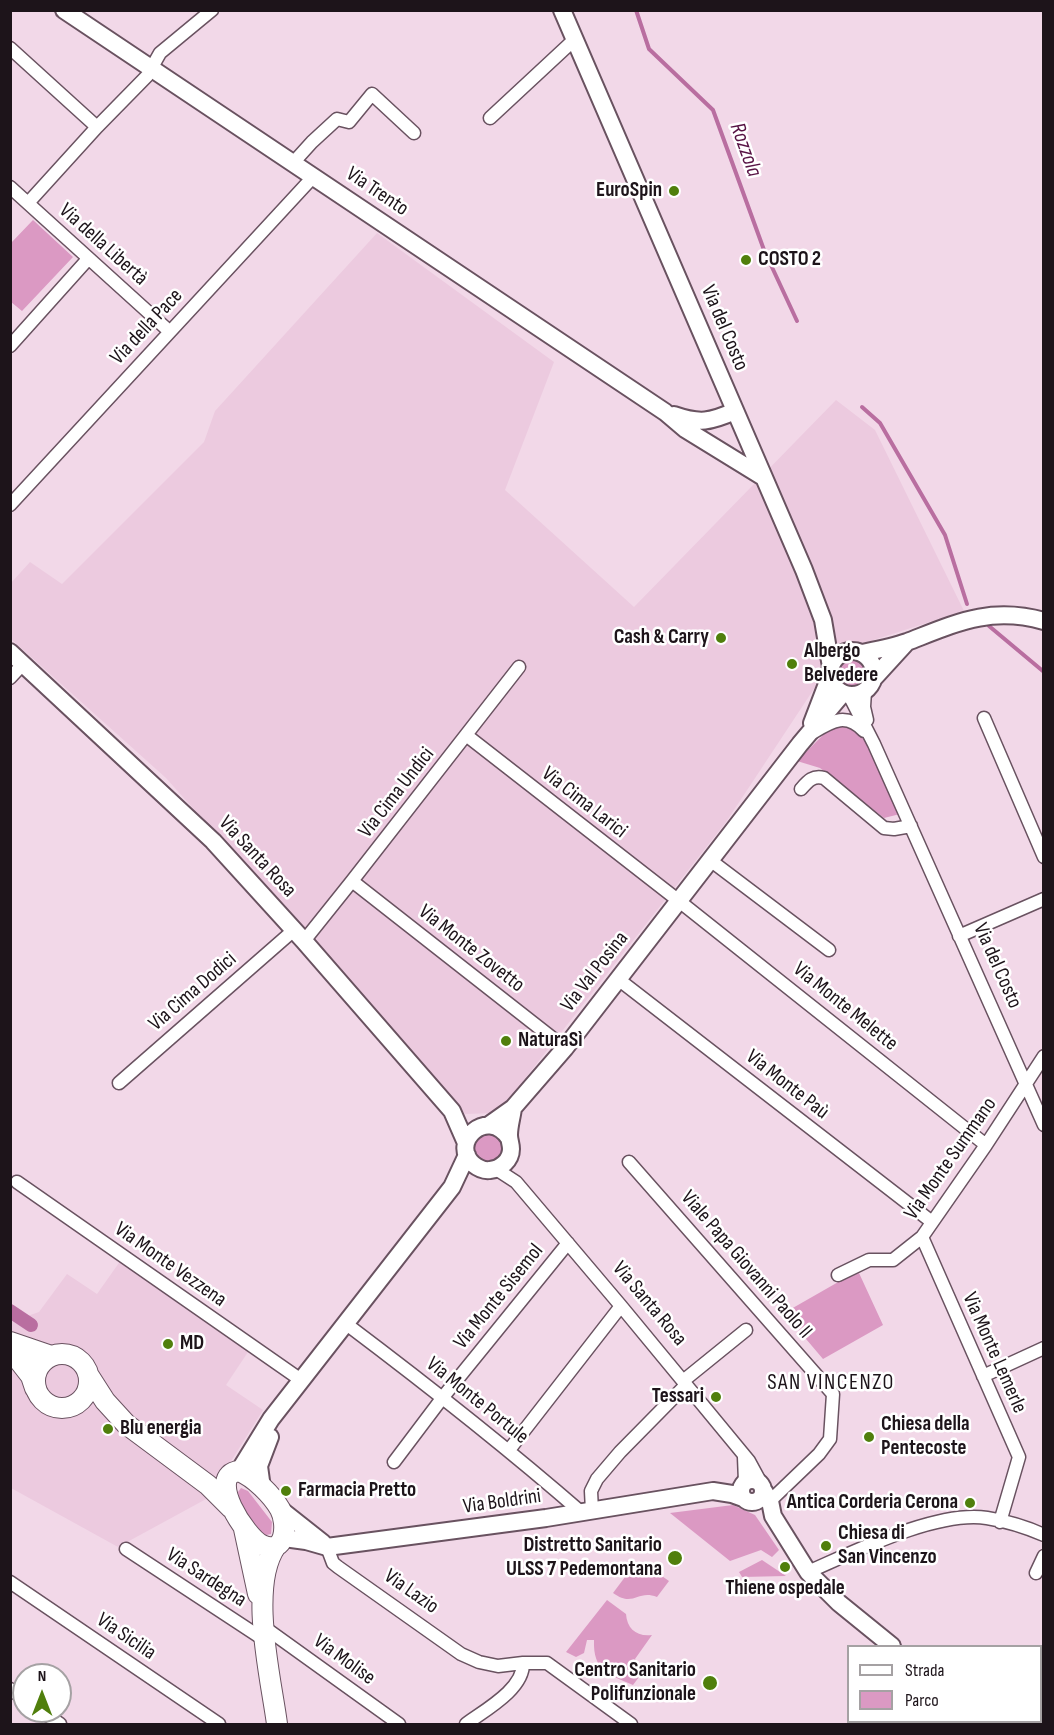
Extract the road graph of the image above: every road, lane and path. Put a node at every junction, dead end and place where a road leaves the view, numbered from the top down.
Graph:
1 (212, 10) edge
2 (562, 10) edge
3 (76, 14) edge
4 (575, 39) junction
5 (10, 48) edge
6 (150, 68) junction
7 (490, 118) dead end
8 (97, 127) junction
9 (414, 133) dead end
10 (293, 163) junction
11 (313, 177) junction
12 (10, 187) edge
13 (28, 203) junction
14 (88, 259) junction
15 (169, 331) junction
16 (10, 346) edge
17 (735, 411) junction
18 (665, 412) junction
19 (743, 432) junction
20 (713, 446) junction
21 (763, 477) junction
22 (10, 505) edge
23 (823, 620) junction
24 (1044, 621) edge
25 (906, 642) junction
26 (10, 652) edge
27 (857, 652) junction
28 (24, 664) junction
29 (519, 667) dead end
30 (831, 671) junction
31 (10, 678) edge
32 (858, 689) junction
33 (984, 718) dead end
34 (466, 735) junction
35 (808, 735) junction
36 (872, 739) junction
37 (801, 789) dead end
38 (911, 826) junction
39 (1044, 857) edge
40 (710, 861) junction
41 (352, 881) junction
42 (1044, 899) edge
43 (679, 901) junction
44 (299, 936) junction
45 (959, 936) junction
46 (829, 950) dead end
47 (618, 979) junction
48 (565, 1048) junction
49 (1044, 1056) edge
50 (119, 1083) dead end
51 (1026, 1084) junction
52 (513, 1108) junction
53 (452, 1112) junction
54 (486, 1125) junction
55 (1044, 1125) edge
56 (509, 1138) junction
57 (986, 1145) junction
58 (467, 1149) junction
59 (510, 1155) junction
60 (629, 1162) dead end
61 (488, 1169) junction
62 (17, 1182) dead end
63 (516, 1182) junction
64 (452, 1187) junction
65 (932, 1222) junction
66 (922, 1236) junction
67 (568, 1243) junction
68 (838, 1275) dead end
69 (621, 1306) junction
70 (345, 1323) junction
71 (746, 1330) dead end
72 (10, 1342) edge
73 (1044, 1348) edge
74 (10, 1349) edge
75 (51, 1356) junction
76 (89, 1376) junction
77 (983, 1376) junction
78 (301, 1380) junction
79 (685, 1383) junction
80 (35, 1388) junction
81 (443, 1397) junction
82 (76, 1405) junction
83 (283, 1406) junction
84 (126, 1424) junction
85 (509, 1450) junction
86 (177, 1461) junction
87 (394, 1462) dead end
88 (236, 1472) junction
89 (262, 1488) junction
90 (758, 1496) junction
91 (280, 1509) junction
92 (587, 1512) junction
93 (238, 1517) junction
94 (1000, 1522) junction
95 (1044, 1536) edge
96 (280, 1542) junction
97 (126, 1549) dead end
98 (330, 1555) junction
99 (1044, 1556) edge
100 (808, 1572) junction
101 (1036, 1573) dead end
102 (10, 1582) edge
103 (264, 1626) junction
104 (890, 1645) edge
105 (524, 1663) junction
106 (219, 1725) edge
107 (277, 1725) edge
108 (399, 1725) edge
109 (466, 1725) edge
110 (632, 1725) edge

1 - 6 street
2 - 4 main road, Via del Costo
3 - 6 main road, Via Trento
4 - 7 street
4 - 17 main road, Via del Costo
5 - 8 street
6 - 8 street
6 - 10 main road, Via Trento
8 - 13 street
9 - 10 street
10 - 11 main road, Via Trento
11 - 15 street, Via della Pace
11 - 18 main road, Via Trento
12 - 13 street, Via della Libertà
13 - 14 street, Via della Libertà
14 - 15 street, Via della Libertà
14 - 16 street
15 - 22 street, Via della Pace
17 - 18 main road, Via Trento
17 - 19 main road, Via del Costo
18 - 20 main road, Via Trento
19 - 20 main road
19 - 21 main road, Via del Costo
20 - 21 main road, Via Trento
21 - 23 main road, Via del Costo
23 - 27 main road
23 - 30 main road, Via del Costo
24 - 25 main road
25 - 27 main road
25 - 32 main road, Via Val Posina
26 - 28 main road, Via Santa Rosa
27 - 30 main road
27 - 32 main road
28 - 31 street
28 - 44 main road, Via Santa Rosa
29 - 34 street, Via Cima Undici
30 - 32 main road
30 - 35 main road, Via Val Posina
32 - 35 main road, Via Val Posina
32 - 36 street, Via del Costo
33 - 39 street
34 - 41 street, Via Cima Undici
34 - 43 street, Via Cima Larici
35 - 36 street
35 - 40 main road, Via Val Posina
36 - 38 street, Via del Costo
37 - 38 street
38 - 45 street, Via del Costo
40 - 43 main road, Via Val Posina
40 - 46 street
41 - 44 street, Via Cima Undici
41 - 48 street, Via Monte Zovetto
42 - 45 street
43 - 47 main road, Via Val Posina
43 - 57 street, Via Monte Melette
44 - 50 street, Via Cima Dodici
44 - 53 main road, Via Santa Rosa
45 - 51 street, Via del Costo
47 - 48 main road, Via Val Posina
47 - 65 street, Via Monte Paù
48 - 52 main road, Via Val Posina
49 - 51 street, Via Monte Summano
51 - 55 street, Via del Costo
51 - 57 street, Via Monte Summano
52 - 54 main road, Via Val Posina
52 - 56 main road
53 - 54 main road, Via Santa Rosa
53 - 58 main road, Via Santa Rosa
54 - 56 main road
54 - 58 main road, Via Val Posina
56 - 59 main road
57 - 65 street, Via Monte Summano
58 - 61 main road
58 - 64 main road, Via Val Posina
59 - 61 main road, Via Val Posina
59 - 63 street, Via Santa Rosa
60 - 90 street, Viale Papa Giovanni Paolo II
61 - 63 street, Via Santa Rosa
61 - 64 main road, Via Val Posina
62 - 78 street, Via Monte Vezzena
63 - 67 street, Via Santa Rosa
64 - 70 main road, Via Val Posina
65 - 66 street, Via Monte Summano
66 - 68 street, Via Monte Summano
66 - 77 street, Via Monte Lemerle
67 - 69 street, Via Santa Rosa
67 - 81 street, Via Monte Sisemol
69 - 79 street, Via Santa Rosa
69 - 85 street
70 - 78 main road, Via Val Posina
70 - 81 street, Via Monte Portule
71 - 79 street
72 - 75 main road
73 - 77 street
74 - 80 main road
75 - 76 main road
75 - 80 main road
76 - 82 main road
76 - 84 main road
77 - 94 street, Via Monte Lemerle
78 - 83 main road, Via Val Posina
79 - 90 street, Via Santa Rosa
79 - 92 street
80 - 82 main road
81 - 85 street, Via Monte Portule
81 - 87 street, Via Monte Sisemol
82 - 84 main road
83 - 88 main road, Via Val Posina
83 - 89 main road, Via Val Posina
84 - 86 main road
85 - 92 street, Via Monte Portule
86 - 88 main road
86 - 93 main road
88 - 89 main road
88 - 93 main road
89 - 91 main road
90 - 92 main road, Via Boldrini
90 - 100 main road
91 - 96 main road
91 - 98 main road
92 - 98 main road, Via Boldrini
93 - 96 main road
93 - 103 main road
94 - 95 street
94 - 100 street
96 - 98 main road, Via Lazio
96 - 103 main road
97 - 103 street, Via Sardegna
98 - 105 street, Via Lazio
99 - 101 street
100 - 104 main road
102 - 106 street, Via Sicilia
103 - 107 main road
103 - 108 street, Via Molise
105 - 109 street
105 - 110 street, Via Lazio

